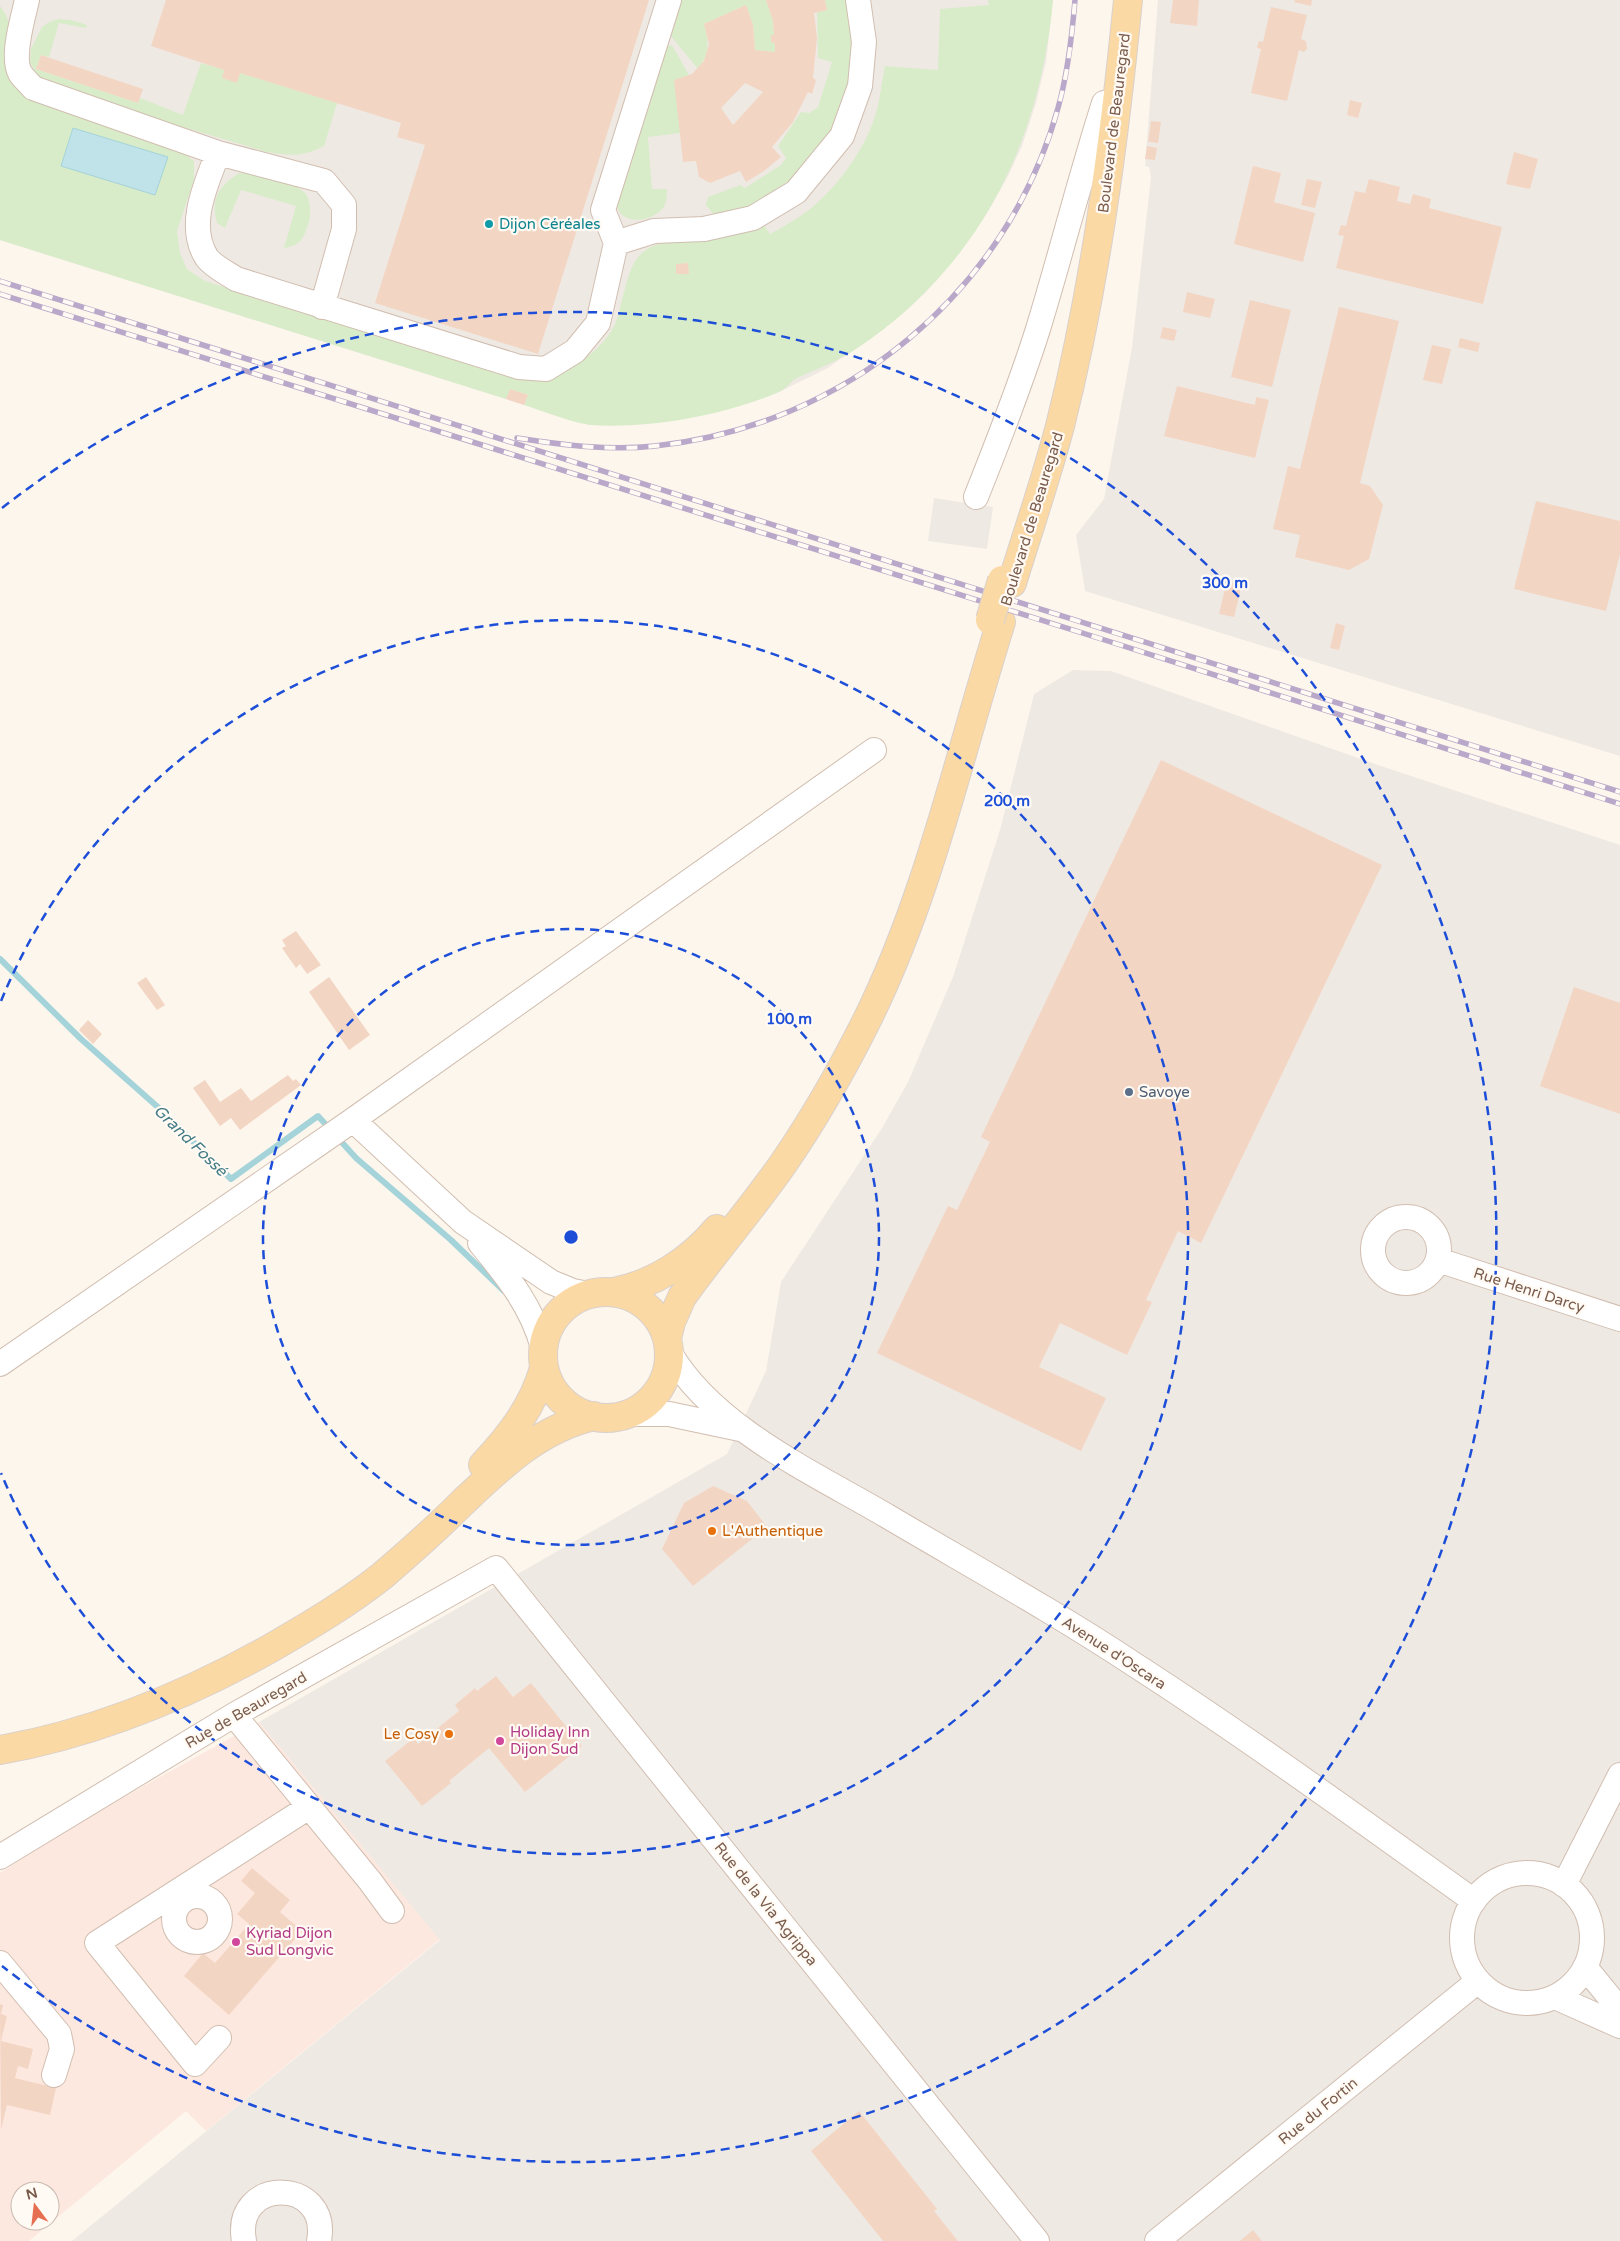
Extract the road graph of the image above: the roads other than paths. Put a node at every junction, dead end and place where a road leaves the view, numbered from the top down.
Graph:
1 (27, 0) edge
2 (669, 0) edge
3 (858, 0) edge
4 (1111, 0) edge
5 (1128, 0) edge
6 (1104, 103) junction
7 (218, 153) junction
8 (616, 243) junction
9 (322, 307) junction
10 (976, 497) dead end
11 (1007, 581) junction
12 (874, 750) dead end
13 (859, 1021) junction
14 (352, 1120) junction
15 (463, 1222) junction
16 (1438, 1260) dead end
17 (601, 1293) junction
18 (1620, 1319) edge
19 (668, 1345) junction
20 (544, 1358) junction
21 (0, 1364) edge
22 (628, 1414) junction
23 (594, 1416) junction
24 (740, 1429) junction
25 (496, 1568) joint
26 (234, 1716) junction
27 (0, 1738) edge
28 (0, 1750) edge
29 (1620, 1775) edge
30 (309, 1806) junction
31 (0, 1857) edge
32 (208, 1872) junction
33 (1564, 1885) junction
34 (209, 1900) junction
35 (1474, 1901) junction
36 (149, 1910) junction
37 (392, 1911) dead end
38 (175, 1914) junction
39 (0, 1963) edge
40 (1585, 1967) junction
41 (1478, 1981) junction
42 (1555, 1997) junction
43 (1620, 2010) edge
44 (1620, 2026) edge
45 (219, 2038) dead end
46 (54, 2075) dead end
47 (244, 2241) edge
48 (319, 2241) edge
49 (1036, 2241) edge
50 (1157, 2241) edge

1 - 7 street
2 - 8 street
3 - 8 street
4 - 6 main road, Boulevard de Beauregard
5 - 11 main road, Boulevard de Beauregard
6 - 10 street
6 - 11 main road, Boulevard de Beauregard
7 - 9 street
7 - 9 street
8 - 9 street
11 - 13 main road, Boulevard de Beauregard, bridge
12 - 14 street
13 - 17 main road
13 - 19 main road
14 - 15 street
14 - 21 street
15 - 17 street
15 - 20 street
16 - 18 street, Rue Henri Darcy
17 - 19 main road
17 - 20 main road
19 - 22 main road
19 - 24 street, Avenue d'Oscara
20 - 23 main road
20 - 27 main road
22 - 23 main road
22 - 24 street, Avenue d'Oscara
23 - 28 main road
24 - 35 street, Avenue d'Oscara
25 - 26 street, Rue de Beauregard
25 - 49 street, Rue de la Via Agrippa
26 - 30 street
26 - 31 street, Rue de Beauregard
29 - 33 street
30 - 32 street
30 - 37 street
32 - 34 street
32 - 36 street
33 - 35 street
33 - 40 street
34 - 38 street
34 - 38 street
35 - 41 street
36 - 38 street
36 - 45 street
39 - 46 street
40 - 42 street
40 - 43 street
41 - 42 street
41 - 50 street, Rue du Fortin
42 - 44 street
47 - 48 street

